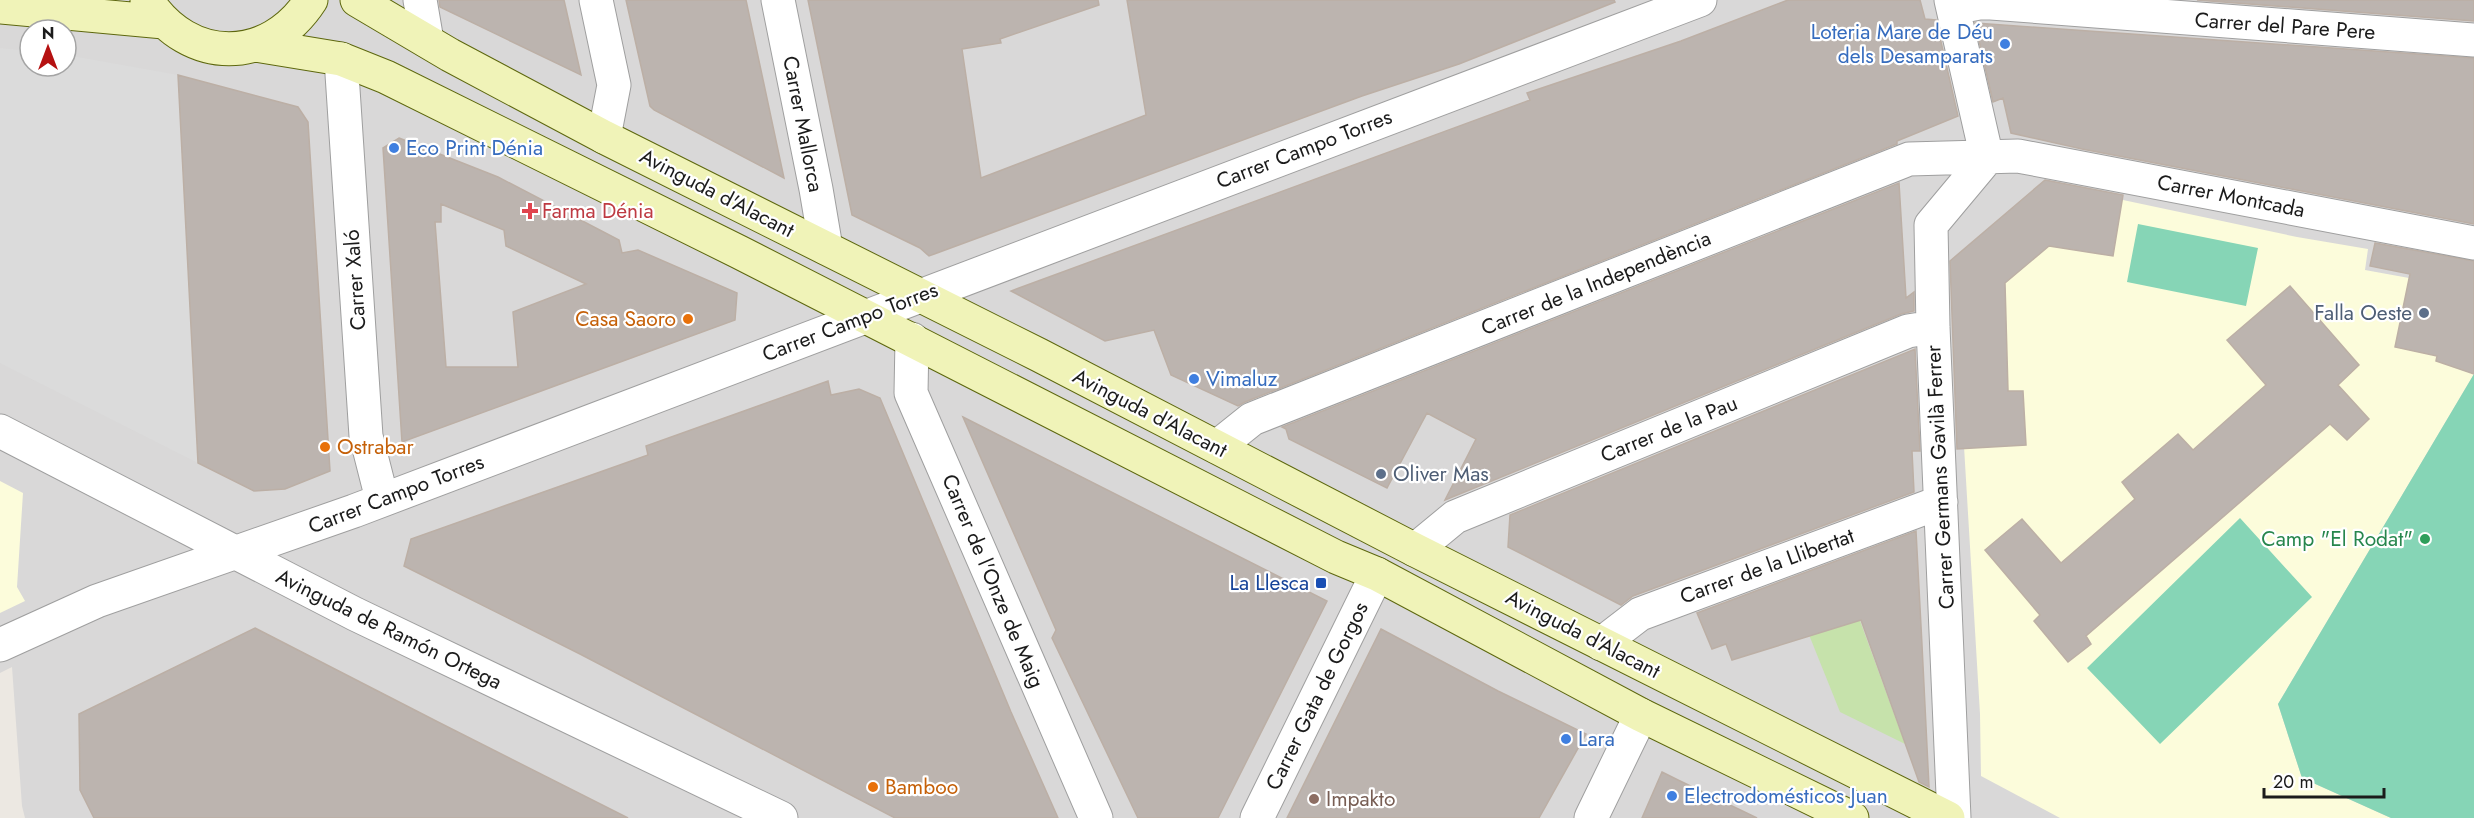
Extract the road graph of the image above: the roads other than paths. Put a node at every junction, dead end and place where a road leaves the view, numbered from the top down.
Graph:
1 (310, 0) edge
2 (357, 0) edge
3 (420, 0) edge
4 (596, 0) edge
5 (778, 0) edge
6 (1700, 0) edge
7 (1952, 4) edge
8 (0, 7) edge
9 (155, 11) edge
10 (2474, 40) edge
11 (427, 41) junction
12 (256, 45) junction
13 (341, 59) junction
14 (604, 137) junction
15 (1987, 158) junction
16 (2474, 243) edge
17 (826, 248) junction
18 (919, 296) junction
19 (868, 317) junction
20 (1933, 327) junction
21 (912, 339) junction
22 (0, 431) edge
23 (1217, 447) junction
24 (382, 499) junction
25 (1941, 502) junction
26 (1415, 550) junction
27 (236, 553) junction
28 (1377, 574) junction
29 (1600, 644) junction
30 (0, 645) edge
31 (1641, 715) junction
32 (782, 818) edge
33 (1096, 818) edge
34 (1257, 818) edge
35 (1591, 818) edge
36 (1852, 818) edge
37 (1948, 818) edge
38 (1954, 818) edge

1 - 12 main road
2 - 11 main road, Avinguda d'Alacant
3 - 11 street
4 - 14 street
5 - 17 street, Carrer Mallorca
6 - 18 street, Carrer Campo Torres
7 - 10 street, Carrer del Pare Pere
7 - 15 street
8 - 9 main road
9 - 12 main road
11 - 14 main road, Avinguda d'Alacant
12 - 13 main road, Avinguda d'Alacant
13 - 19 main road, Avinguda d'Alacant
13 - 24 street, Carrer Xaló
14 - 17 main road, Avinguda d'Alacant
15 - 16 street, Carrer Montcada
15 - 20 street, Carrer Germans Gavilà Ferrer
15 - 23 street, Carrer de la Independència
17 - 18 main road, Avinguda d'Alacant
18 - 19 street, Carrer Campo Torres
18 - 23 main road, Avinguda d'Alacant
19 - 21 main road, Avinguda d'Alacant
19 - 24 street, Carrer Campo Torres
20 - 25 street, Carrer Germans Gavilà Ferrer
20 - 26 street, Carrer de la Pau
21 - 28 main road, Avinguda d'Alacant
21 - 33 street, Carrer de l'Onze de Maig
22 - 27 street, Avinguda de Ramón Ortega
23 - 26 main road, Avinguda d'Alacant
24 - 27 street, Carrer Campo Torres
25 - 29 street, Carrer de la Llibertat
25 - 38 street, Carrer Germans Gavilà Ferrer
26 - 29 main road, Avinguda d'Alacant
27 - 30 street, Carrer Campo Torres
27 - 32 street, Avinguda de Ramón Ortega
28 - 31 main road, Avinguda d'Alacant
28 - 34 street, Carrer Gata de Gorgos
29 - 37 main road, Avinguda d'Alacant
31 - 35 street
31 - 36 main road, Avinguda d'Alacant

